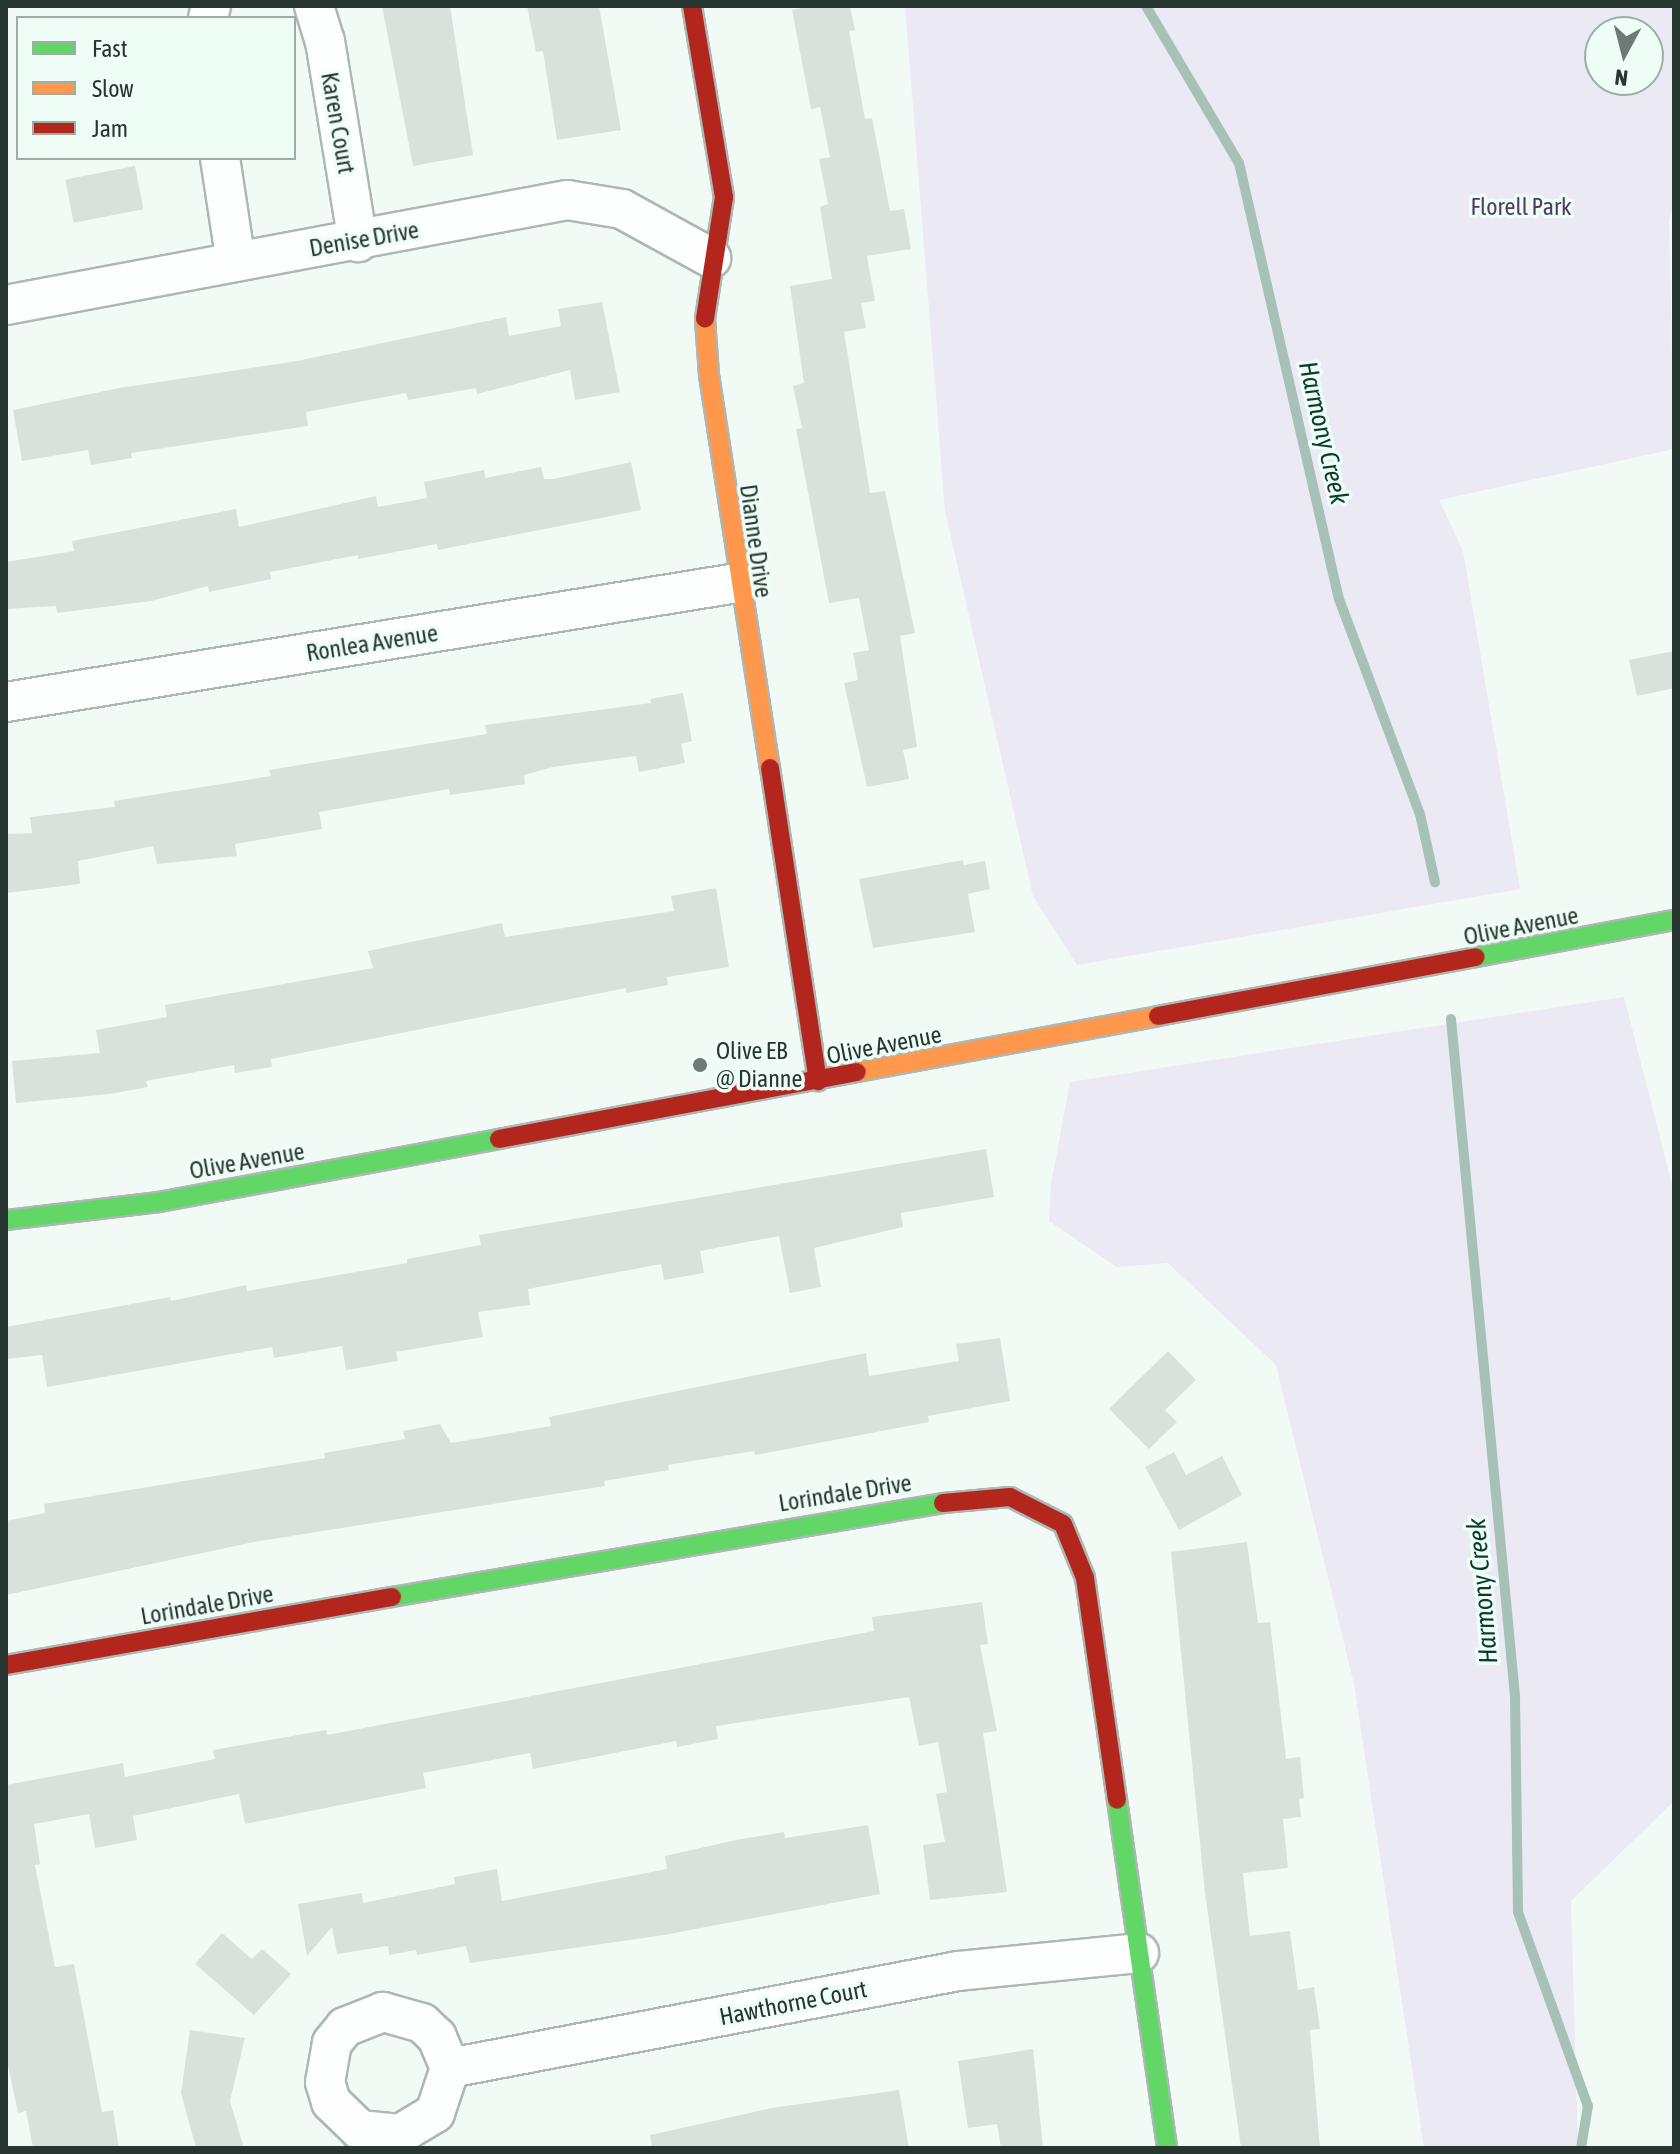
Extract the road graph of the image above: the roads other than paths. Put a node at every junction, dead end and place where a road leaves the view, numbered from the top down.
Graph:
1 (314, 6) edge
2 (692, 6) edge
3 (220, 160) edge
4 (358, 242) junction
5 (711, 258) junction
6 (236, 262) junction
7 (6, 305) edge
8 (737, 583) junction
9 (6, 702) edge
10 (1674, 920) edge
11 (818, 1081) junction
12 (6, 1220) edge
13 (6, 1665) edge
14 (1139, 1953) junction
15 (450, 2068) dead end
16 (1167, 2148) edge

1 - 4 street, Karen Court
2 - 5 street, Dianne Drive
3 - 6 street
4 - 5 street, Denise Drive
4 - 6 street, Denise Drive
5 - 8 street, Dianne Drive
6 - 7 street, Denise Drive
8 - 9 street, Ronlea Avenue
8 - 11 street, Dianne Drive
10 - 11 street, Olive Avenue
11 - 12 street, Olive Avenue
13 - 14 street, Lorindale Drive
14 - 15 street, Hawthorne Court
14 - 16 street, Lorindale Drive

